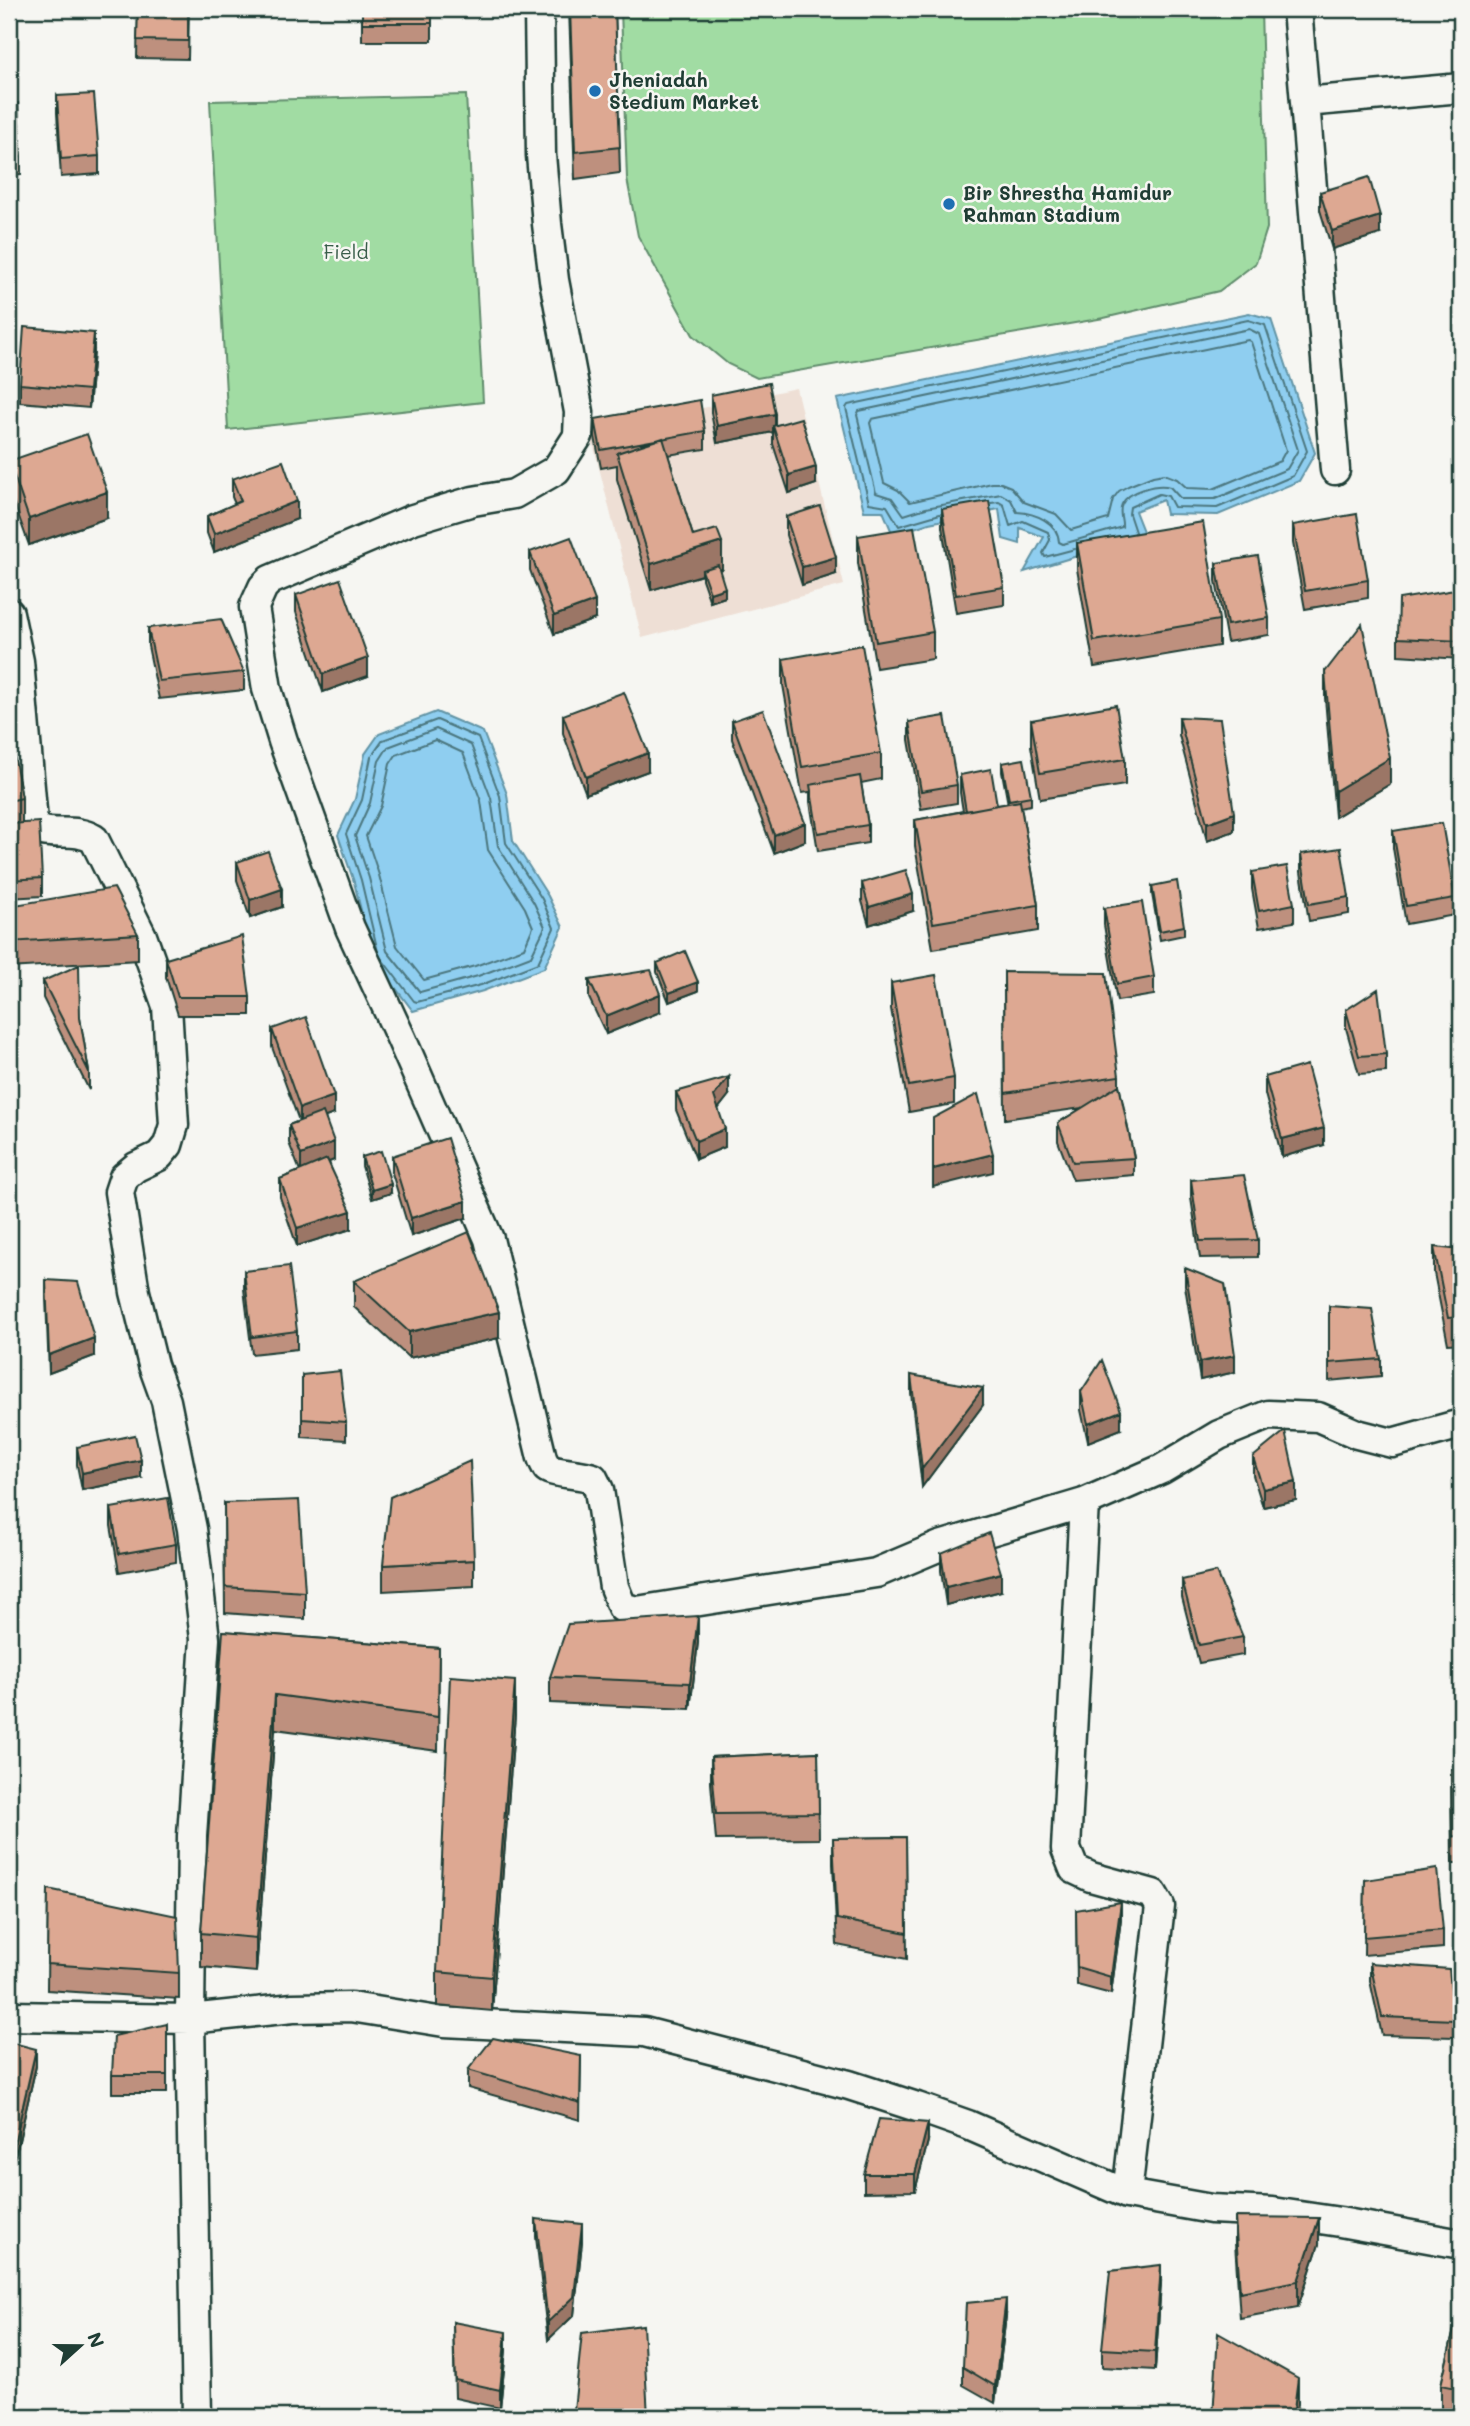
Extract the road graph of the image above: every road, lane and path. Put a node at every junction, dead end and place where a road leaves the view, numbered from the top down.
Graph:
1 (539, 9) edge
2 (1297, 9) edge
3 (1461, 88) edge
4 (1305, 102) junction
5 (1335, 470) dead end
6 (9, 613) edge
7 (1461, 1424) edge
8 (1084, 1503) junction
9 (9, 2016) edge
10 (190, 2020) junction
11 (1127, 2194) junction
12 (1461, 2244) edge
13 (197, 2417) edge

1 - 8 street
2 - 4 street
3 - 4 street
4 - 5 street
6 - 10 street
7 - 8 street
8 - 11 street
9 - 10 street
10 - 11 street
10 - 13 street
11 - 12 street

